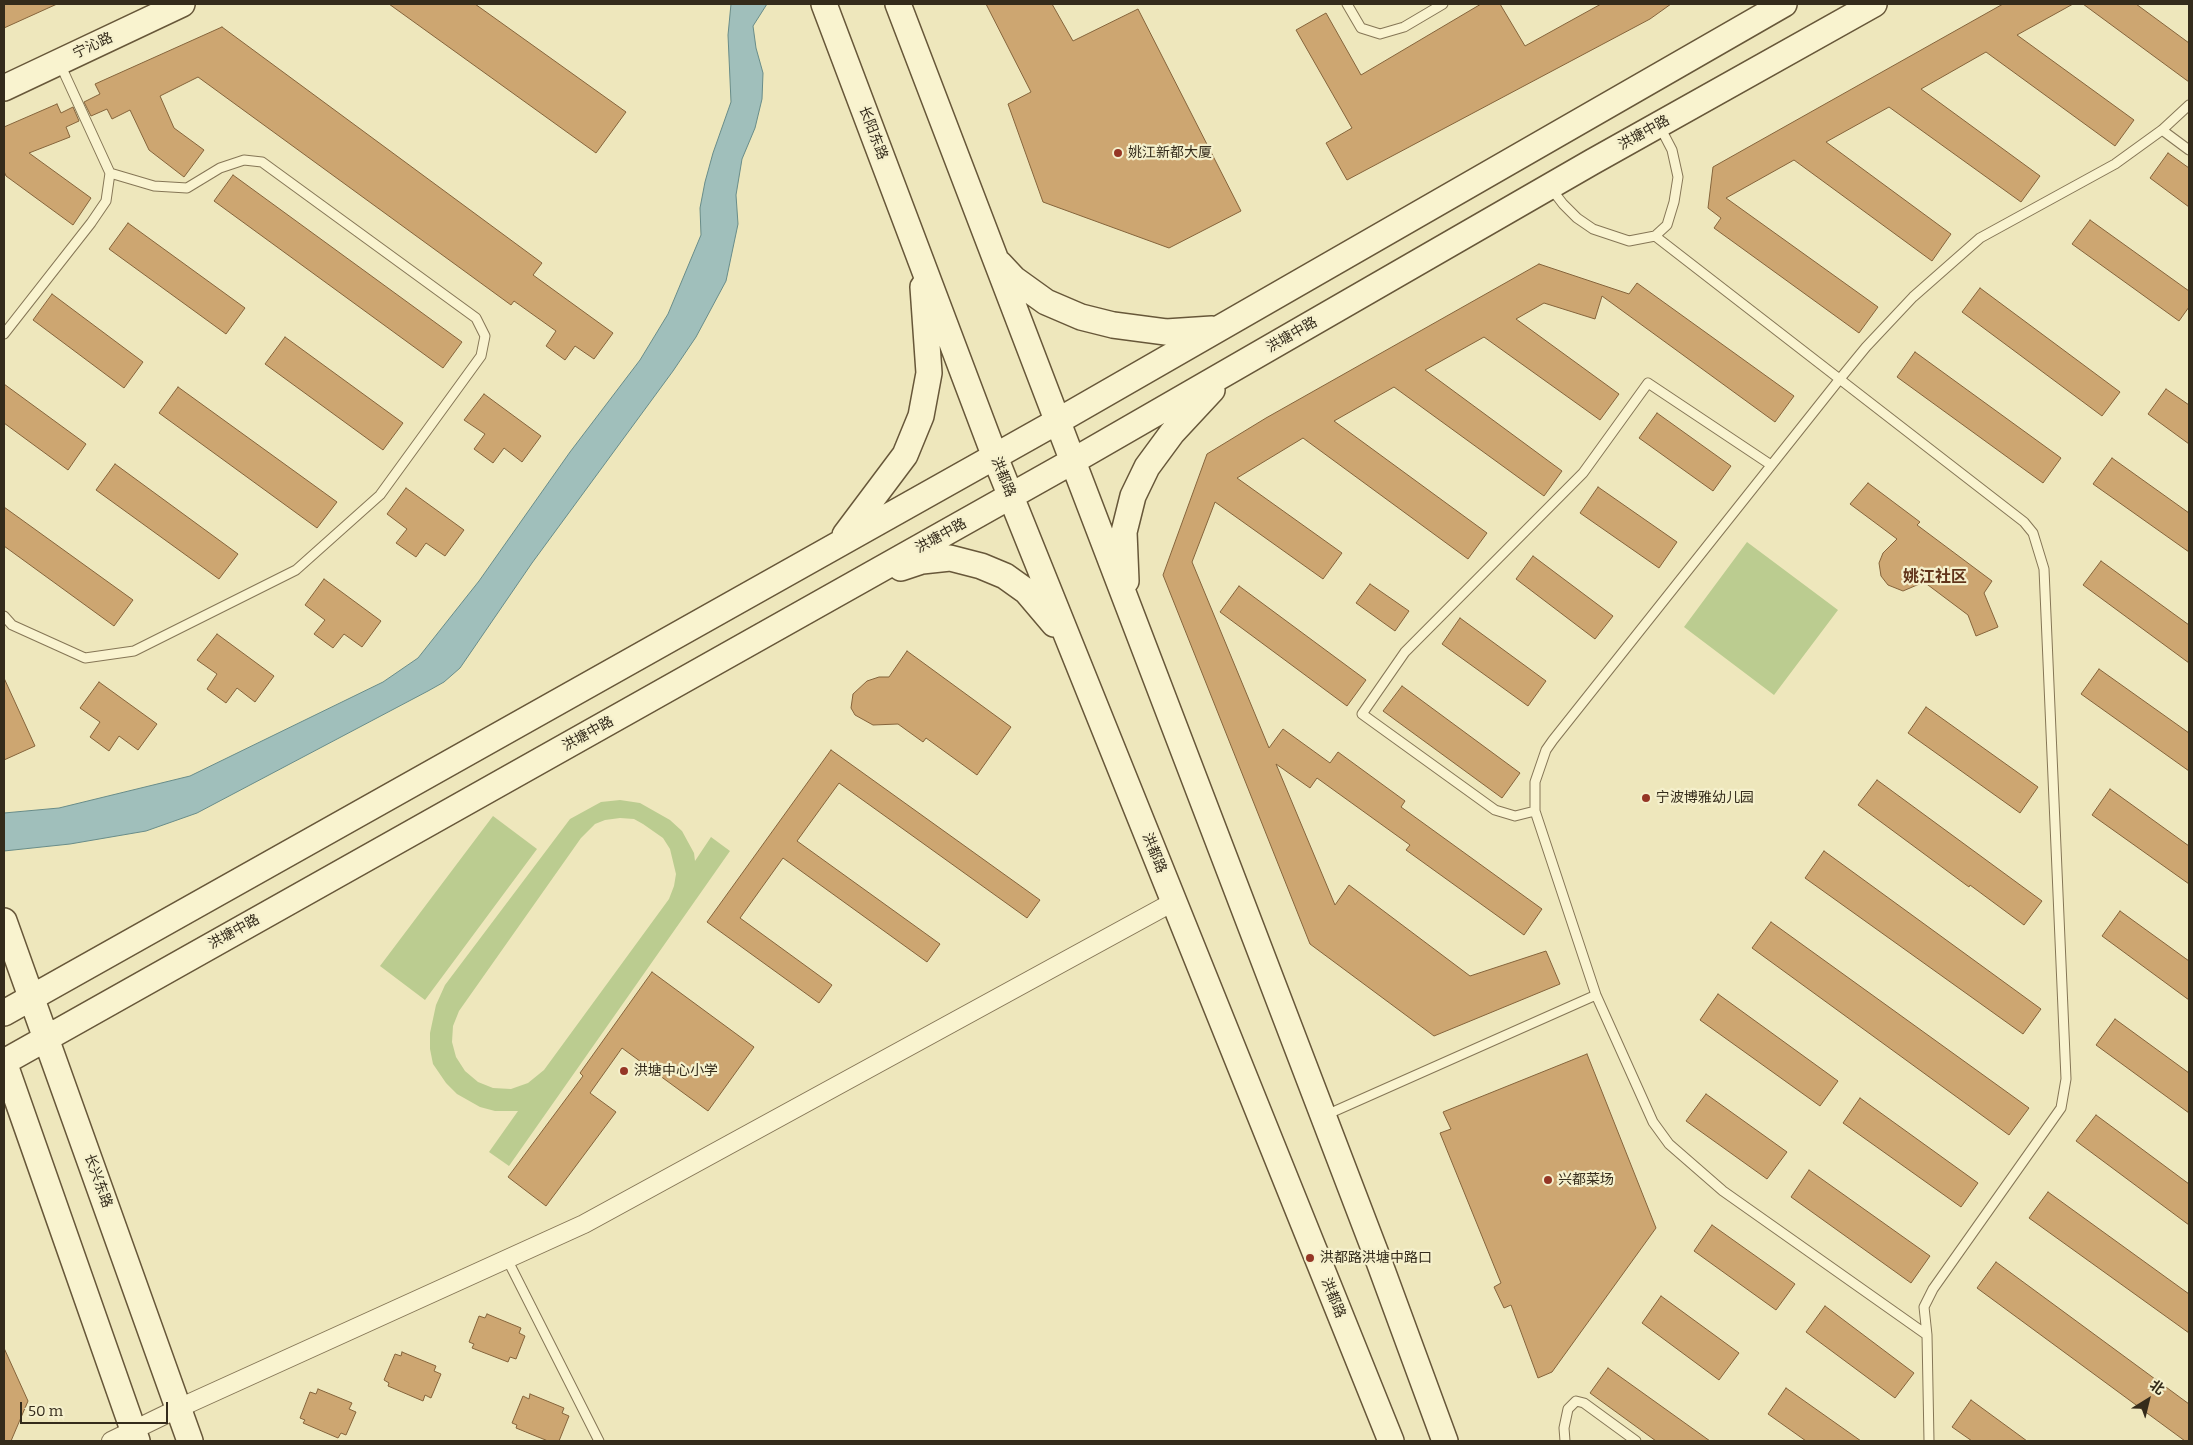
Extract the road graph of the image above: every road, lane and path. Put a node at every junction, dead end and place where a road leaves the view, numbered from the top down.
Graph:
1 (182, 4) edge
2 (824, 4) edge
3 (898, 4) edge
4 (1348, 4) edge
5 (1443, 4) edge
6 (1784, 4) edge
7 (1874, 4) edge
8 (59, 62) junction
9 (4, 88) edge
10 (2189, 105) edge
11 (1659, 124) junction
12 (2162, 130) junction
13 (2189, 150) edge
14 (110, 173) junction
15 (1550, 186) junction
16 (1655, 236) junction
17 (996, 261) junction
18 (922, 262) junction
19 (1218, 329) junction
20 (4, 334) edge
21 (1233, 369) junction
22 (1839, 380) junction
23 (1058, 421) junction
24 (995, 456) junction
25 (1073, 461) junction
26 (1771, 465) junction
27 (1011, 496) junction
28 (836, 546) junction
29 (861, 581) junction
30 (1126, 601) junction
31 (4, 616) edge
32 (1071, 646) junction
33 (1535, 811) junction
34 (1174, 902) junction
35 (4, 921) edge
36 (1596, 995) junction
37 (32, 997) junction
38 (4, 1013) edge
39 (47, 1038) junction
40 (4, 1062) edge
41 (1323, 1116) junction
42 (507, 1259) junction
43 (1927, 1336) junction
44 (179, 1408) junction
45 (136, 1436) edge
46 (111, 1441) edge
47 (190, 1441) edge
48 (600, 1441) edge
49 (1391, 1441) edge
50 (1445, 1441) edge
51 (1565, 1441) edge
52 (1636, 1441) edge
53 (1929, 1441) edge

1 - 8 main road, 宁沁路
2 - 18 main road, 长阳东路
3 - 17 main road
4 - 5 lane
6 - 19 main road
7 - 11 main road, 洪塘中路
8 - 9 main road, 宁沁路
8 - 14 lane
10 - 12 lane
11 - 15 main road, 洪塘中路
11 - 16 lane
12 - 13 lane
12 - 22 lane
14 - 20 lane
14 - 31 lane
15 - 16 lane
15 - 21 main road, 洪塘中路
16 - 22 lane
17 - 19 main road
17 - 23 main road
18 - 24 main road, 洪都路
18 - 28 main road
19 - 23 main road
21 - 25 main road, 洪塘中路
21 - 30 main road
22 - 26 lane
22 - 43 lane
23 - 24 main road
23 - 25 main road
24 - 27 main road, 洪都路
24 - 28 main road
25 - 27 main road, 洪塘中路
25 - 30 main road
26 - 33 lane
26 - 33 lane
27 - 29 main road, 洪塘中路
27 - 32 main road, 洪都路
28 - 37 main road
29 - 32 main road
29 - 39 main road, 洪塘中路
30 - 41 main road
32 - 34 main road, 洪都路
33 - 36 lane
34 - 42 street
34 - 49 main road, 洪都路
35 - 37 main road, 长兴东路
36 - 41 lane
36 - 43 lane
37 - 38 main road
37 - 39 main road, 长兴东路
39 - 40 main road, 洪塘中路
39 - 44 main road, 长兴东路
40 - 45 main road
41 - 50 main road
42 - 44 street
42 - 48 lane
43 - 53 lane
44 - 45 street
44 - 47 main road, 长兴东路
45 - 46 street
51 - 52 lane

